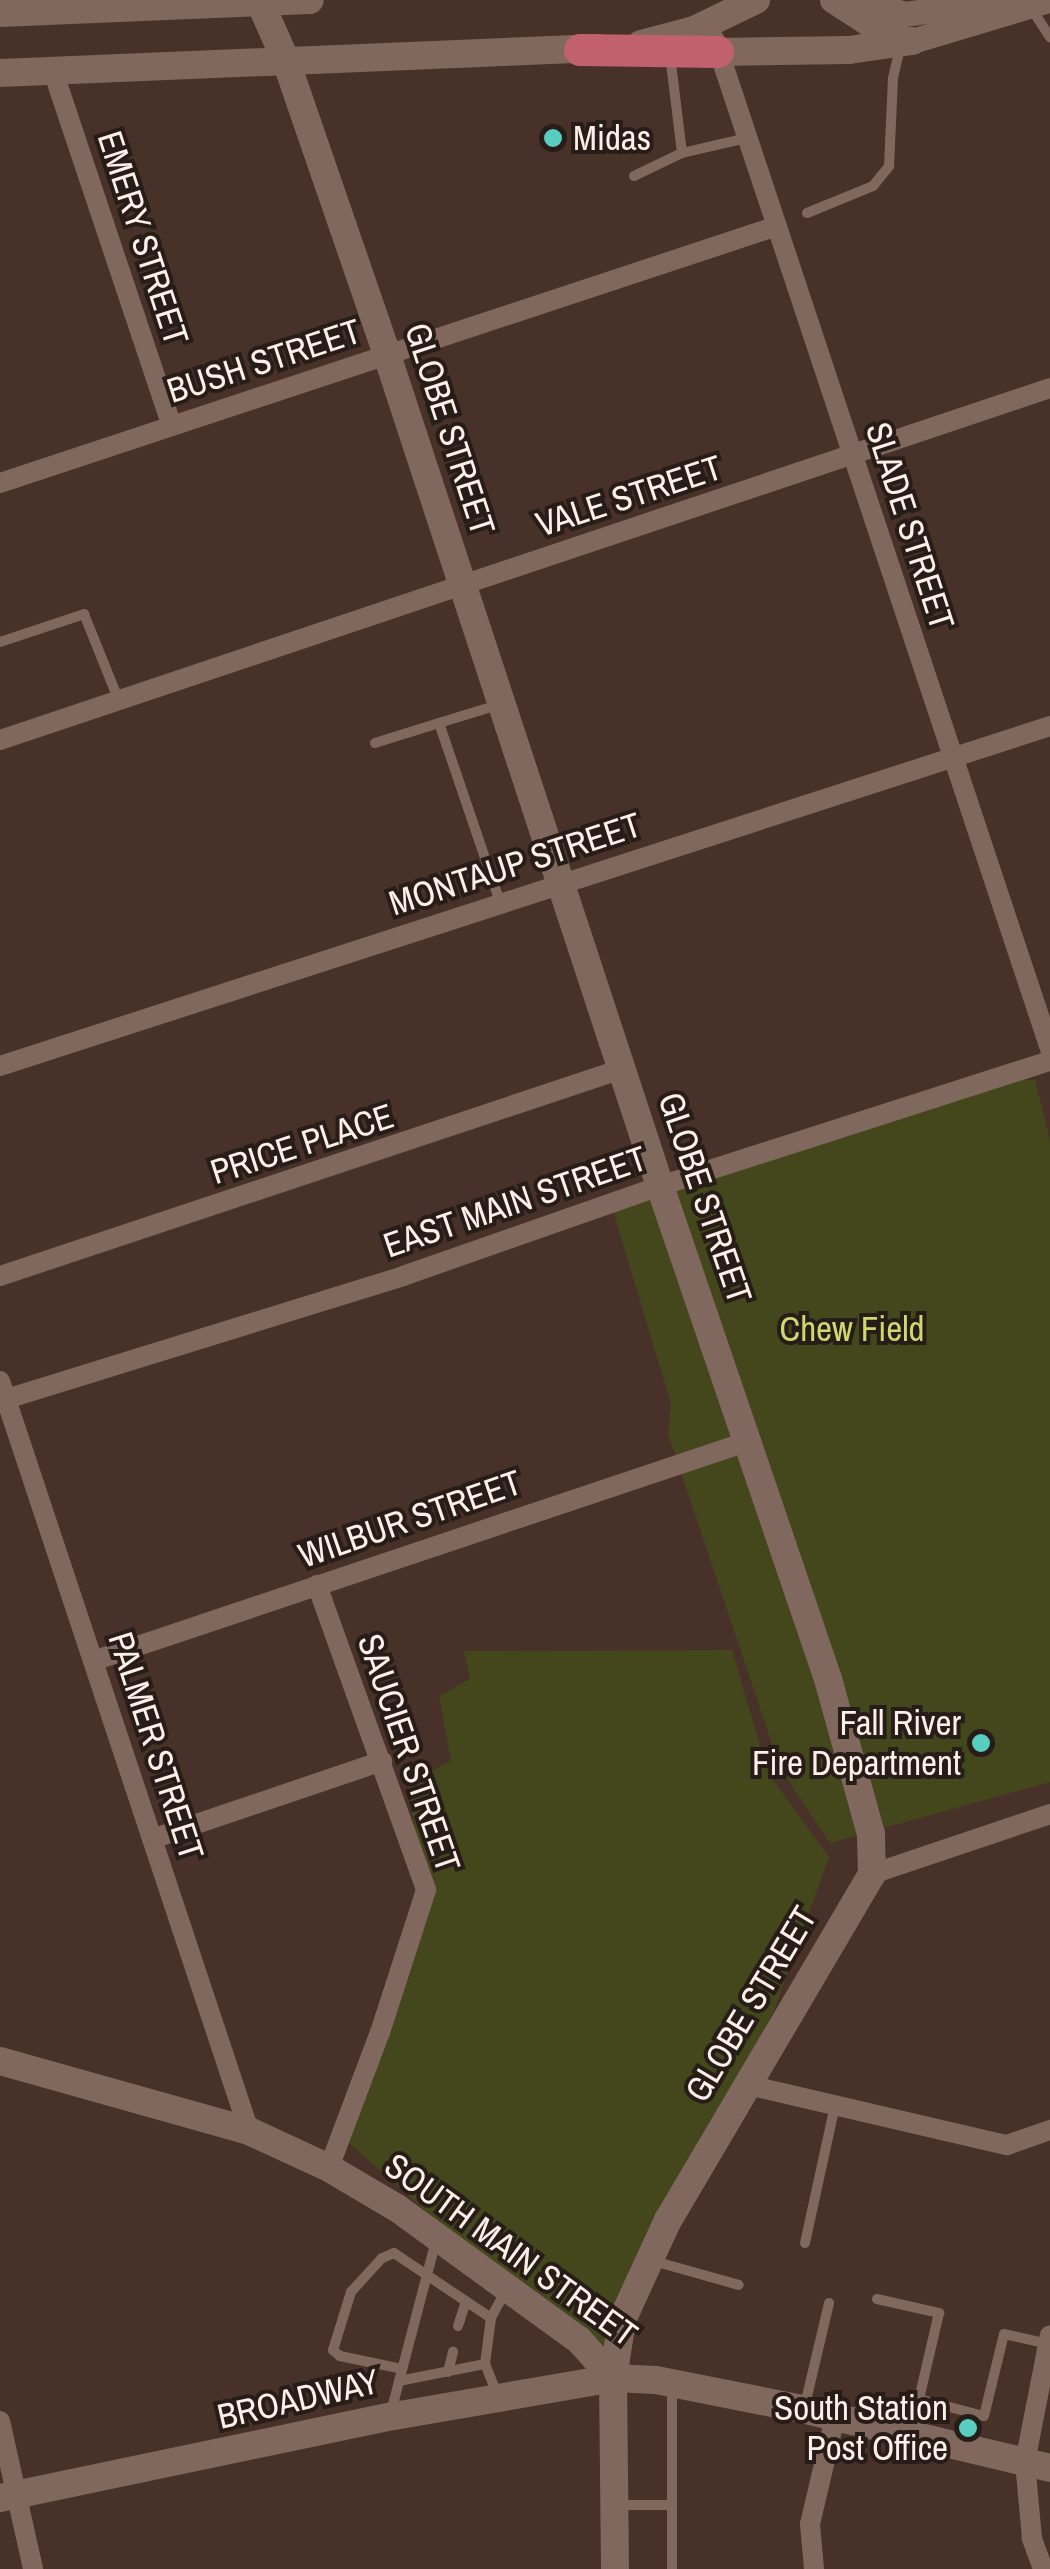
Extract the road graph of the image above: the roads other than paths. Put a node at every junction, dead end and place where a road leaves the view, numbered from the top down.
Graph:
1 (310, 0) edge
2 (756, 0) edge
3 (832, 0) edge
4 (865, 0) edge
5 (1003, 0) edge
6 (259, 1) edge
7 (951, 2) edge
8 (1040, 3) edge
9 (0, 13) edge
10 (1050, 37) edge
11 (714, 38) junction
12 (906, 42) junction
13 (669, 49) junction
14 (580, 50) junction
15 (286, 62) junction
16 (53, 71) junction
17 (0, 73) edge
18 (747, 138) junction
19 (682, 153) junction
20 (634, 176) dead end
21 (807, 214) dead end
22 (777, 226) junction
23 (387, 355) junction
24 (1050, 388) edge
25 (172, 426) junction
26 (853, 458) junction
27 (0, 483) edge
28 (461, 585) junction
29 (0, 642) edge
30 (120, 702) junction
31 (502, 704) junction
32 (438, 723) junction
33 (1050, 726) edge
34 (0, 740) edge
35 (375, 743) dead end
36 (952, 758) junction
37 (563, 882) junction
38 (500, 902) junction
39 (1050, 1049) edge
40 (1050, 1062) edge
41 (0, 1066) edge
42 (622, 1068) junction
43 (660, 1186) junction
44 (0, 1276) edge
45 (2, 1393) edge
46 (749, 1441) junction
47 (316, 1585) junction
48 (93, 1661) junction
49 (382, 1761) junction
50 (1050, 1814) edge
51 (152, 1838) junction
52 (872, 1874) junction
53 (0, 2062) edge
54 (744, 2084) junction
55 (835, 2106) junction
56 (249, 2130) junction
57 (1050, 2130) edge
58 (329, 2168) junction
59 (437, 2238) junction
60 (805, 2243) dead end
61 (650, 2260) junction
62 (424, 2276) junction
63 (739, 2285) dead end
64 (507, 2288) junction
65 (878, 2299) dead end
66 (466, 2302) junction
67 (829, 2303) dead end
68 (491, 2318) junction
69 (458, 2326) dead end
70 (1049, 2340) edge
71 (453, 2352) dead end
72 (485, 2364) junction
73 (402, 2368) junction
74 (448, 2372) junction
75 (613, 2378) junction
76 (399, 2381) junction
77 (672, 2383) junction
78 (498, 2398) junction
79 (804, 2410) junction
80 (835, 2417) junction
81 (389, 2418) junction
82 (0, 2421) edge
83 (1038, 2465) edge
84 (8, 2497) edge
85 (672, 2505) junction
86 (614, 2506) junction
87 (33, 2569) edge
88 (615, 2569) edge
89 (672, 2569) edge
90 (814, 2569) edge
91 (1043, 2569) edge

1 - 6 main road
2 - 11 main road
3 - 12 street
4 - 7 street
5 - 7 street
6 - 9 main road
6 - 15 main road, GLOBE STREET
8 - 10 lane
8 - 12 street
11 - 12 main road
11 - 13 main road
11 - 14 main road
11 - 18 street, SLADE STREET
12 - 21 lane
13 - 14 main road
13 - 19 lane
14 - 15 main road
15 - 16 main road
15 - 23 main road, GLOBE STREET
16 - 17 main road
16 - 25 street, EMERY STREET
18 - 19 lane
18 - 22 street, SLADE STREET
19 - 20 lane
22 - 23 street, BUSH STREET
22 - 26 street, SLADE STREET
23 - 25 street, BUSH STREET
23 - 28 main road, GLOBE STREET
24 - 26 street, VALE STREET
25 - 27 street, BUSH STREET
26 - 28 street, VALE STREET
26 - 36 street, SLADE STREET
28 - 30 street, VALE STREET
28 - 31 main road, GLOBE STREET
29 - 30 lane
30 - 34 street, VALE STREET
31 - 32 lane
31 - 37 main road, GLOBE STREET
32 - 35 lane
32 - 38 lane
33 - 36 street, MONTAUP STREET
36 - 37 street, MONTAUP STREET
36 - 39 street, SLADE STREET
37 - 38 street, MONTAUP STREET
37 - 42 main road, GLOBE STREET
38 - 41 street, MONTAUP STREET
40 - 43 street, EAST MAIN STREET
42 - 43 main road, GLOBE STREET
42 - 44 street, PRICE PLACE
43 - 45 street, EAST MAIN STREET
43 - 46 main road, GLOBE STREET
45 - 48 street, PALMER STREET
46 - 47 street, WILBUR STREET
46 - 52 main road, GLOBE STREET
47 - 48 street, WILBUR STREET
47 - 49 street, SAUCIER STREET
48 - 51 street, PALMER STREET
49 - 51 street
49 - 58 street, SAUCIER STREET
50 - 52 street
51 - 56 street, PALMER STREET
52 - 54 main road, GLOBE STREET
53 - 56 main road, SOUTH MAIN STREET
54 - 55 street
54 - 61 main road, GLOBE STREET
55 - 57 street
55 - 60 lane
56 - 58 main road, SOUTH MAIN STREET
58 - 59 main road, SOUTH MAIN STREET
59 - 62 lane
59 - 64 main road, SOUTH MAIN STREET
61 - 63 lane
61 - 75 main road, GLOBE STREET
62 - 66 lane
62 - 73 lane
62 - 73 lane
64 - 68 lane
64 - 75 main road, SOUTH MAIN STREET
65 - 70 lane
66 - 68 lane
66 - 69 lane
67 - 79 lane
68 - 72 lane
70 - 83 street
71 - 74 lane
72 - 74 lane
72 - 78 lane
73 - 76 lane
74 - 76 lane
75 - 77 main road, SOUTH MAIN STREET
75 - 78 main road, BROADWAY
75 - 86 main road, GLOBE STREET
76 - 81 lane
77 - 79 main road, SOUTH MAIN STREET
77 - 85 lane
78 - 81 main road, BROADWAY
79 - 80 main road, SOUTH MAIN STREET
80 - 83 main road, SOUTH MAIN STREET
80 - 90 street
81 - 84 main road, BROADWAY
82 - 84 street
83 - 91 street
84 - 87 street
85 - 86 lane
85 - 89 lane
86 - 88 main road, GLOBE STREET

